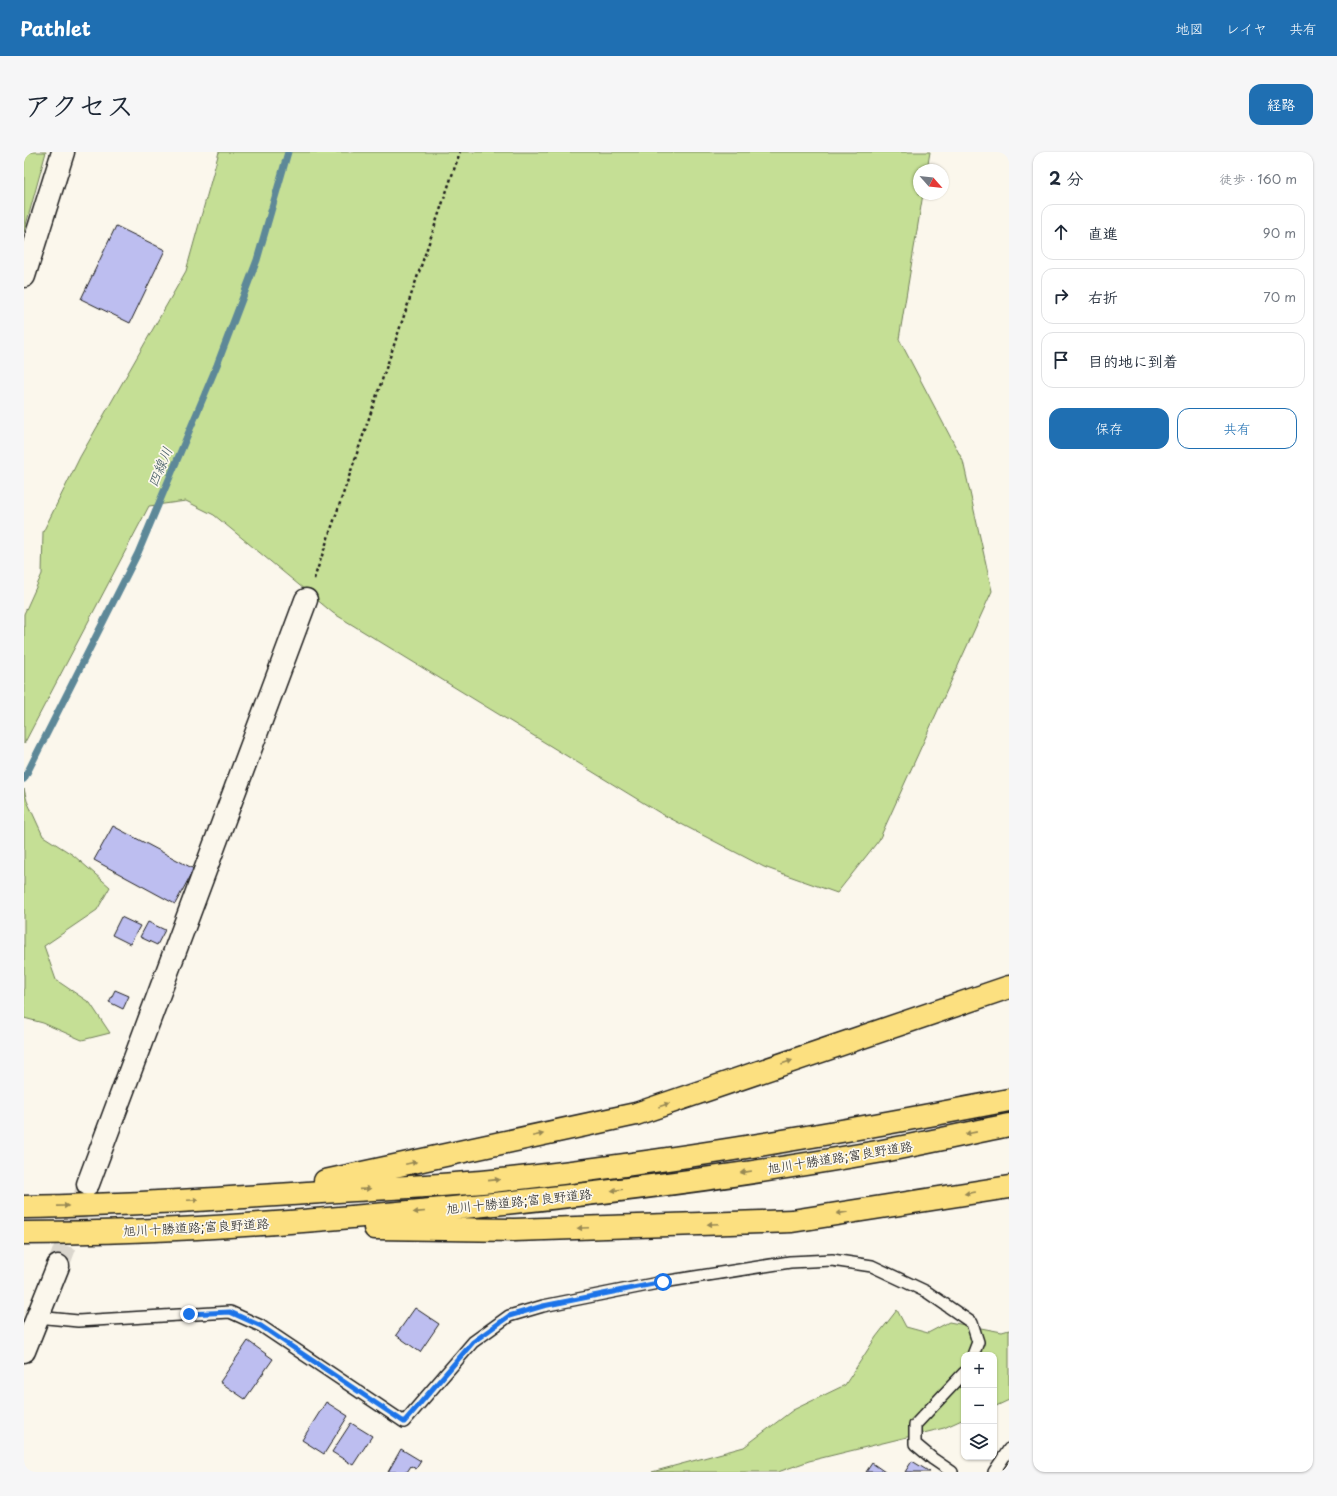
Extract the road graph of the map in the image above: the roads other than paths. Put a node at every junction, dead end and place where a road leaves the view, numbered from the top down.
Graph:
1 (63, 152) edge
2 (24, 276) edge
3 (306, 600) road end
4 (1009, 987) edge
5 (1009, 1100) edge
6 (1009, 1125) edge
7 (88, 1184) tunnel mouth
8 (1009, 1187) edge
9 (250, 1197) junction
10 (24, 1207) edge
11 (249, 1226) junction
12 (24, 1233) edge
13 (58, 1266) tunnel mouth
14 (37, 1317) junction
15 (24, 1351) edge
16 (974, 1352) edge
17 (961, 1376) edge
18 (1009, 1449) edge
19 (952, 1472) edge
20 (994, 1472) edge

1 - 2 street
3 - 7 street
9 -> 4 highway
9 -> 5 highway, 旭川十勝道路;富良野道路
6 -> 11 highway, 旭川十勝道路;富良野道路
8 -> 11 highway
10 -> 9 highway, 旭川十勝道路;富良野道路
11 - 12 highway, 旭川十勝道路;富良野道路
13 - 14 street
14 - 15 street
14 - 16 lane
17 - 19 lane
18 - 20 lane

